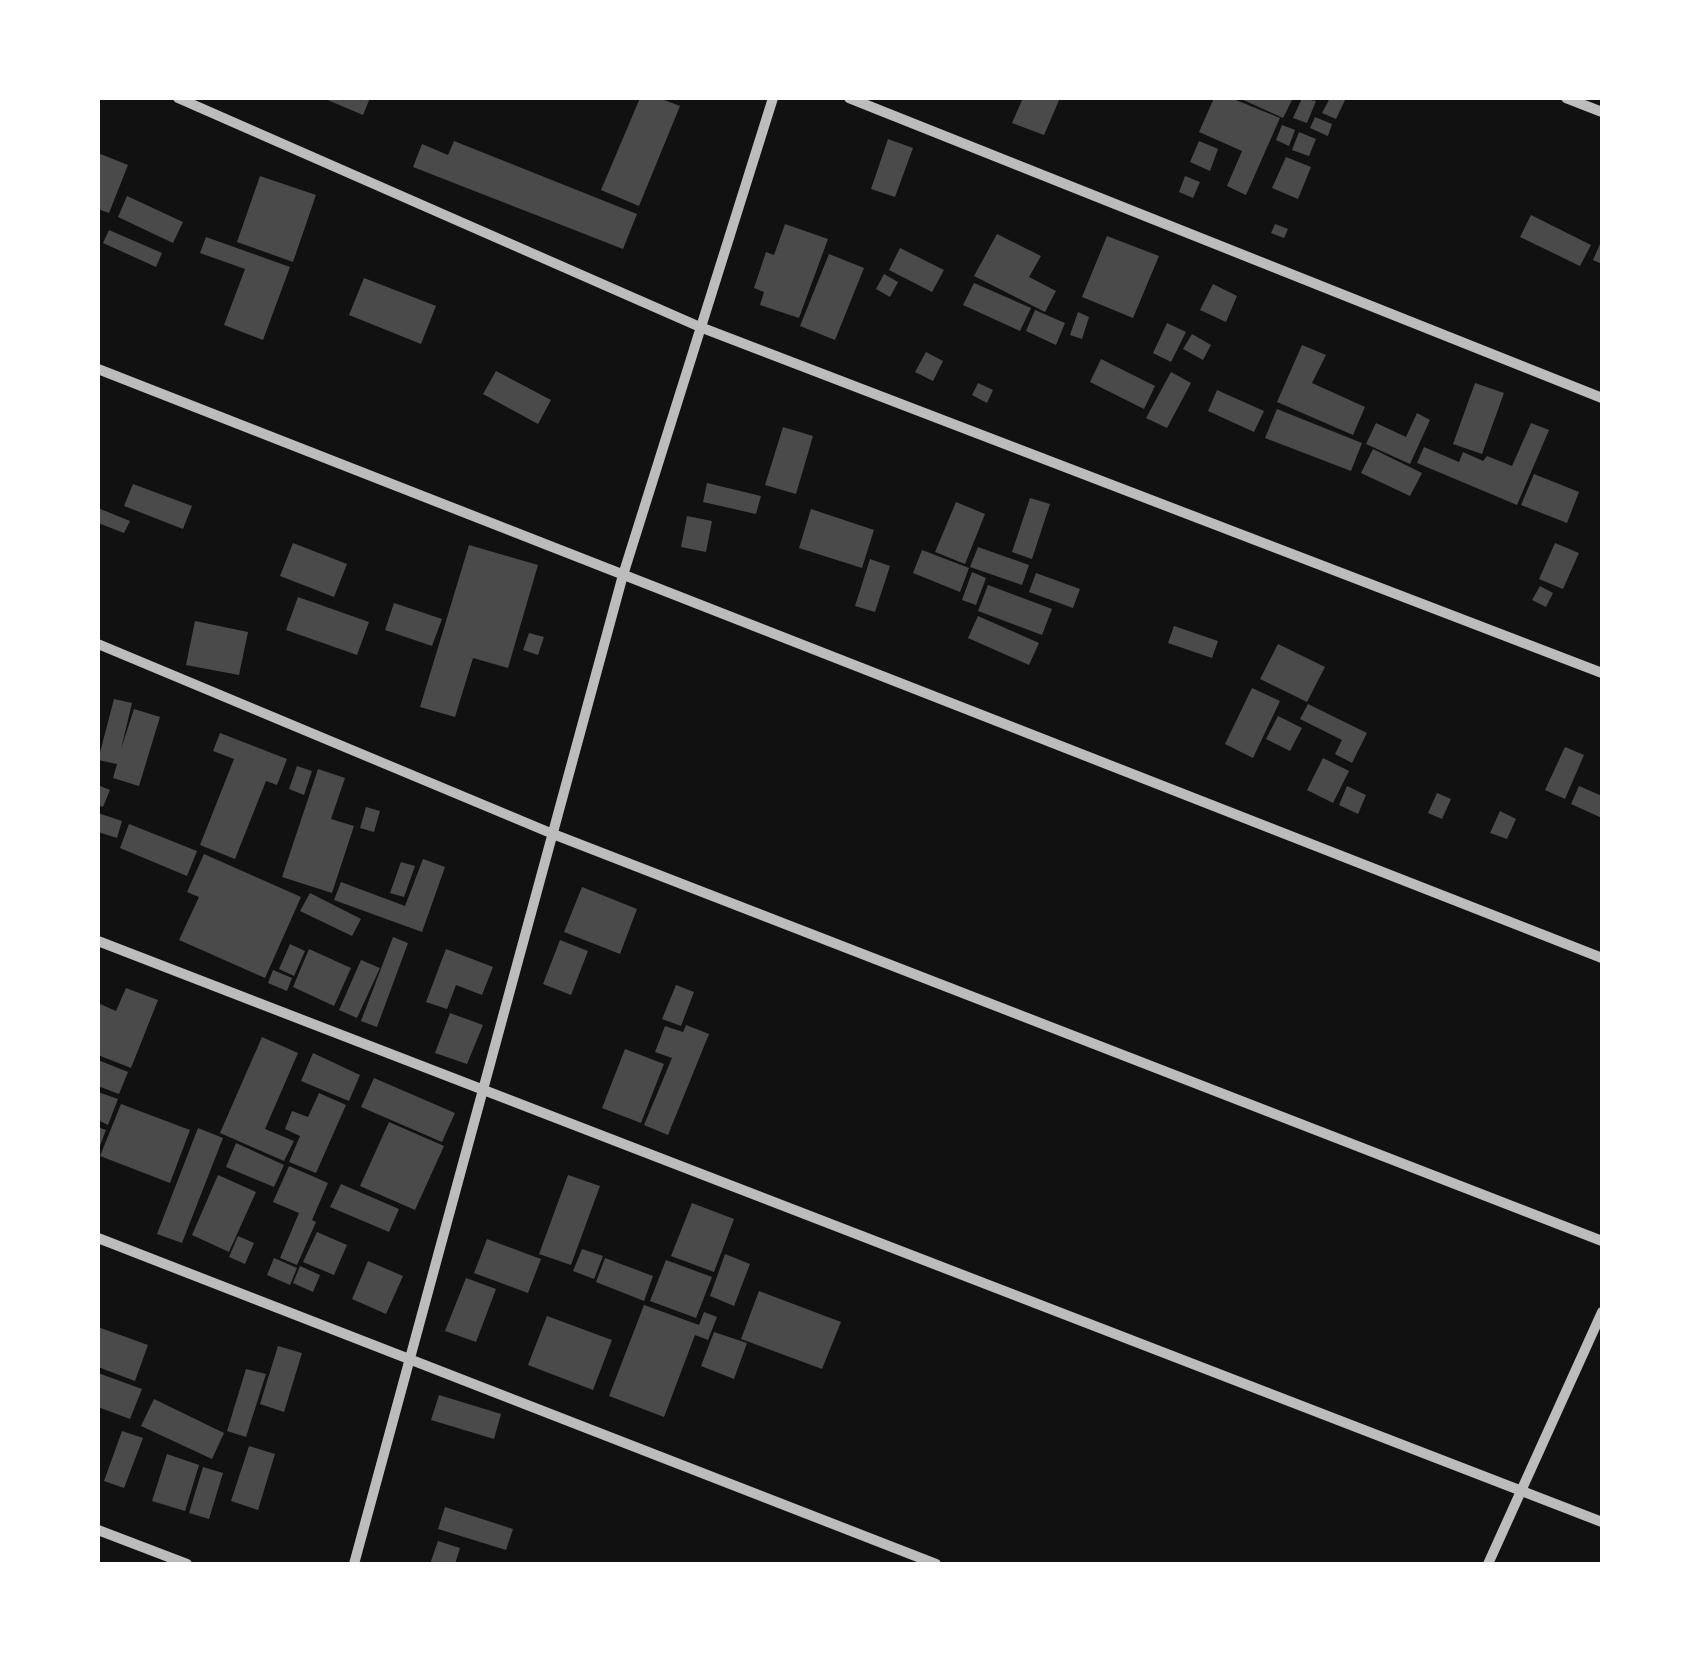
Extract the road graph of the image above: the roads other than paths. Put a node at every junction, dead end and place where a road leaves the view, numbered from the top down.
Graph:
1 (178, 98) edge
2 (773, 98) edge
3 (849, 98) edge
4 (1566, 98) edge
5 (1602, 112) edge
6 (700, 328) junction
7 (98, 370) edge
8 (1602, 398) edge
9 (622, 575) junction
10 (98, 644) edge
11 (1602, 673) edge
12 (553, 834) junction
13 (98, 941) edge
14 (1602, 958) edge
15 (483, 1090) junction
16 (98, 1238) edge
17 (1602, 1242) edge
18 (1602, 1312) edge
19 (409, 1360) junction
20 (1521, 1491) junction
21 (1602, 1522) edge
22 (98, 1530) edge
23 (188, 1564) edge
24 (354, 1564) edge
25 (936, 1564) edge
26 (1488, 1564) edge

1 - 6 street
2 - 6 street
3 - 8 street
4 - 5 street
6 - 9 street
6 - 11 street
7 - 9 street
9 - 12 street
9 - 14 street
10 - 12 street
12 - 15 street
12 - 17 street
13 - 15 street
15 - 19 street
15 - 20 street
16 - 19 street
18 - 20 street
19 - 24 street
19 - 25 street
20 - 21 street
20 - 26 street
22 - 23 street

